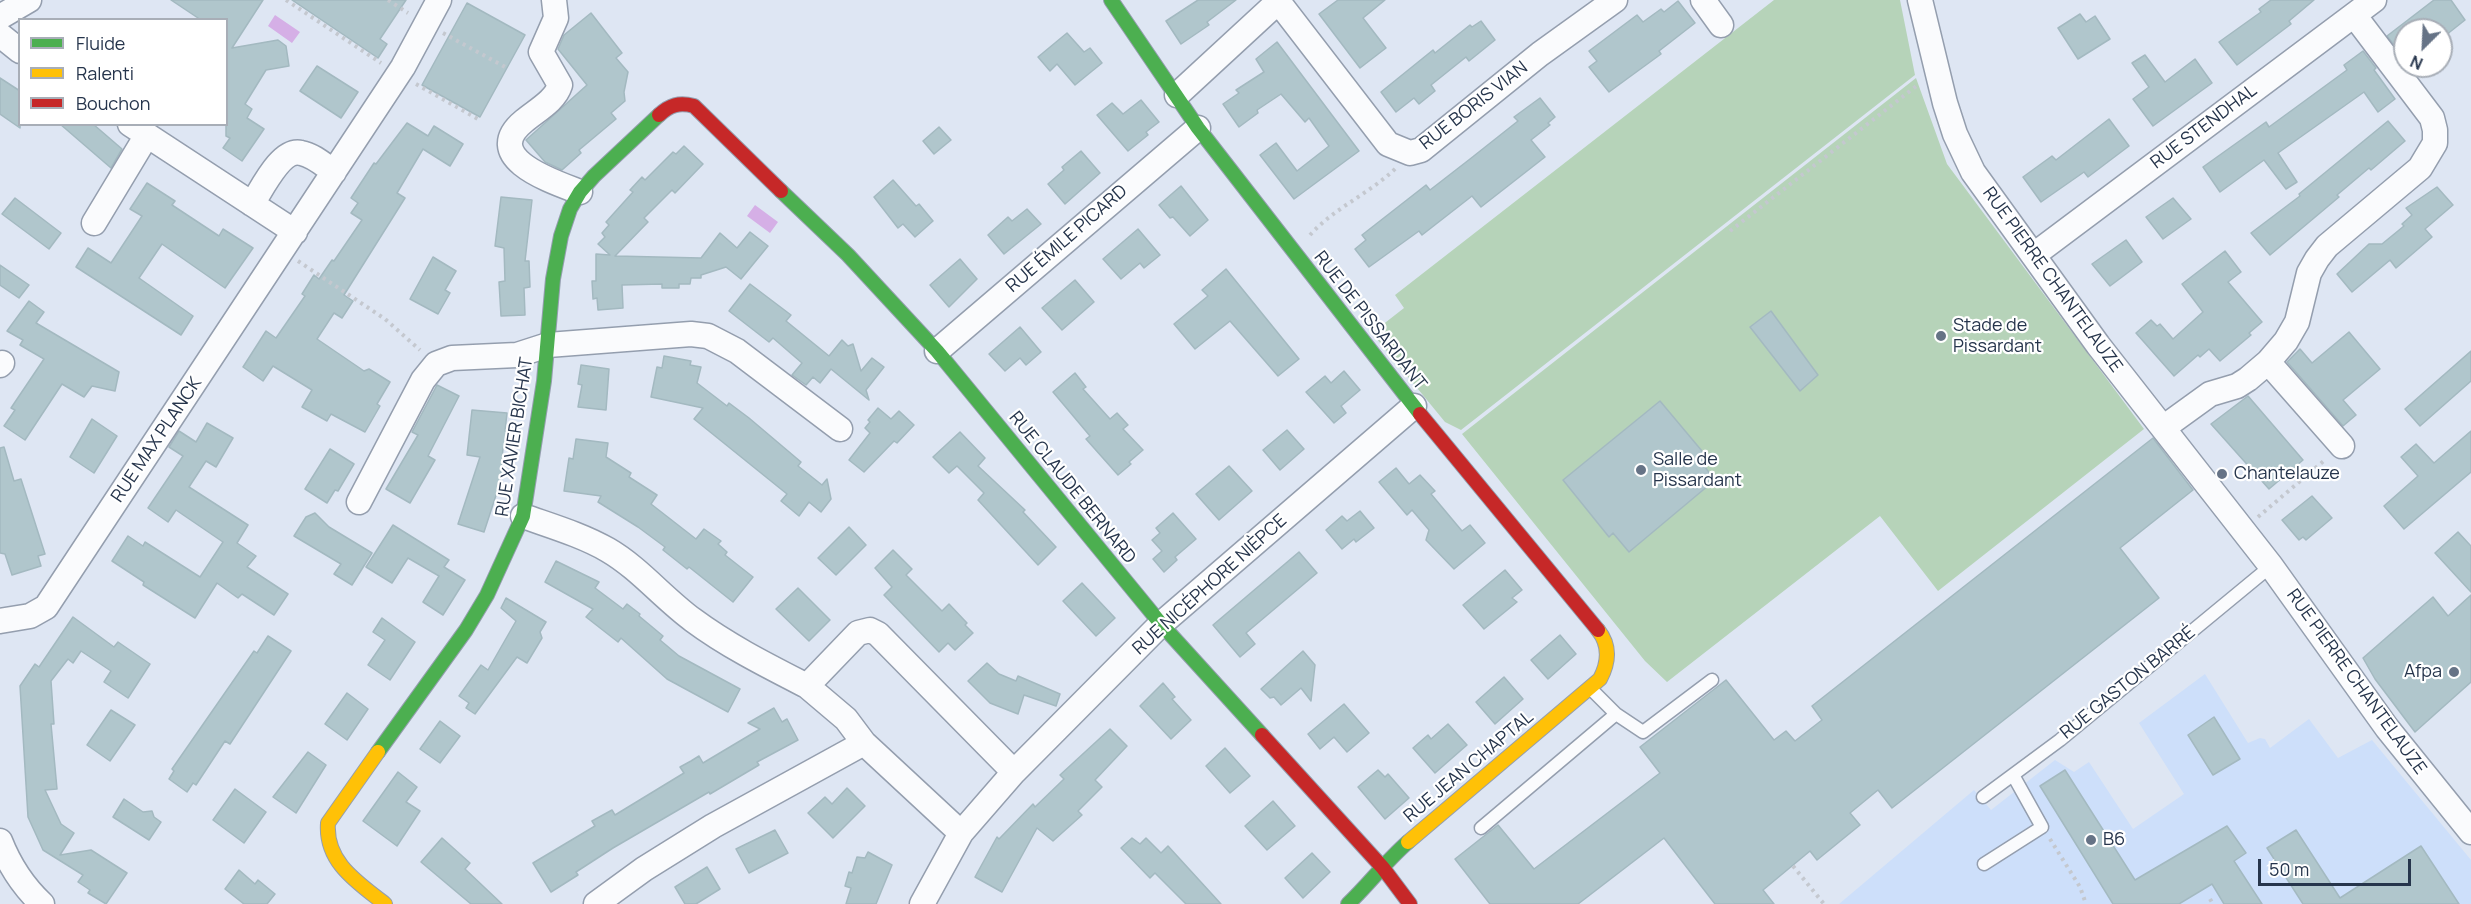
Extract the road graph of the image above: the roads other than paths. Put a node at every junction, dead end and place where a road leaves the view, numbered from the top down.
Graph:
1 (29, 0) edge
2 (440, 0) edge
3 (554, 0) edge
4 (1111, 0) edge
5 (1615, 0) edge
6 (1703, 0) edge
7 (1920, 0) edge
8 (2374, 0) edge
9 (1278, 1) edge
10 (2354, 15) junction
11 (0, 17) edge
12 (1721, 25) dead end
13 (0, 35) edge
14 (18, 49) edge
15 (1177, 95) junction
16 (694, 106) joint
17 (1198, 128) junction
18 (139, 130) edge
19 (334, 172) junction
20 (580, 192) junction
21 (252, 204) junction
22 (94, 223) dead end
23 (289, 242) junction
24 (2035, 254) junction
25 (548, 345) junction
26 (937, 351) junction
27 (2268, 362) junction
28 (1413, 406) junction
29 (2163, 428) junction
30 (840, 429) dead end
31 (2342, 446) road end
32 (358, 502) dead end
33 (523, 516) junction
34 (2271, 566) junction
35 (0, 621) edge
36 (1161, 624) junction
37 (1609, 656) joint
38 (1712, 680) dead end
39 (807, 686) junction
40 (1590, 688) junction
41 (1616, 714) junction
42 (864, 743) junction
43 (1014, 772) junction
44 (2013, 775) junction
45 (1983, 797) dead end
46 (1481, 828) dead end
47 (2471, 832) edge
48 (961, 833) junction
49 (0, 841) edge
50 (1984, 864) dead end
51 (1383, 868) junction
52 (42, 904) edge
53 (385, 904) edge
54 (596, 904) edge
55 (922, 904) edge
56 (1348, 904) edge
57 (1410, 904) edge

1 - 11 street
2 - 19 street, RUE MAX PLANCK
3 - 20 street
4 - 15 street, RUE DE PISSARDANT
5 - 9 street, RUE BORIS VIAN
6 - 12 street
7 - 24 street, RUE PIERRE CHANTELAUZE
8 - 10 street, RUE STENDHAL
9 - 15 street
10 - 24 street, RUE STENDHAL
10 - 27 street
13 - 14 street
15 - 17 street, RUE DE PISSARDANT
16 - 20 street, RUE XAVIER BICHAT
16 - 26 street, RUE CLAUDE BERNARD
17 - 26 street, RUE ÉMILE PICARD
17 - 28 street, RUE DE PISSARDANT
18 - 21 street
18 - 22 street
19 - 21 street
19 - 23 street, RUE MAX PLANCK
20 - 25 street, RUE XAVIER BICHAT
21 - 23 street
23 - 35 street, RUE MAX PLANCK
24 - 29 street, RUE PIERRE CHANTELAUZE
25 - 30 street
25 - 32 street
25 - 33 street, RUE XAVIER BICHAT
26 - 36 street, RUE CLAUDE BERNARD
27 - 29 street
27 - 31 street
28 - 36 street, RUE NICÉPHORE NIÈPCE
28 - 37 street, RUE DE PISSARDANT
29 - 34 street, RUE PIERRE CHANTELAUZE
33 - 39 street
33 - 53 street, RUE XAVIER BICHAT
34 - 44 lane, RUE GASTON BARRÉ
34 - 47 street, RUE PIERRE CHANTELAUZE
36 - 43 street, RUE NICÉPHORE NIÈPCE
36 - 51 street, RUE CLAUDE BERNARD
37 - 40 street, RUE JEAN CHAPTAL
38 - 41 lane
39 - 42 street
39 - 43 street
40 - 41 lane
40 - 51 street, RUE JEAN CHAPTAL
41 - 46 lane
42 - 48 street
42 - 54 street
43 - 48 street, RUE NICÉPHORE NIÈPCE
44 - 45 lane, RUE GASTON BARRÉ
44 - 50 lane
48 - 55 street
49 - 52 street
51 - 56 street, RUE JEAN CHAPTAL
51 - 57 street, RUE CLAUDE BERNARD

